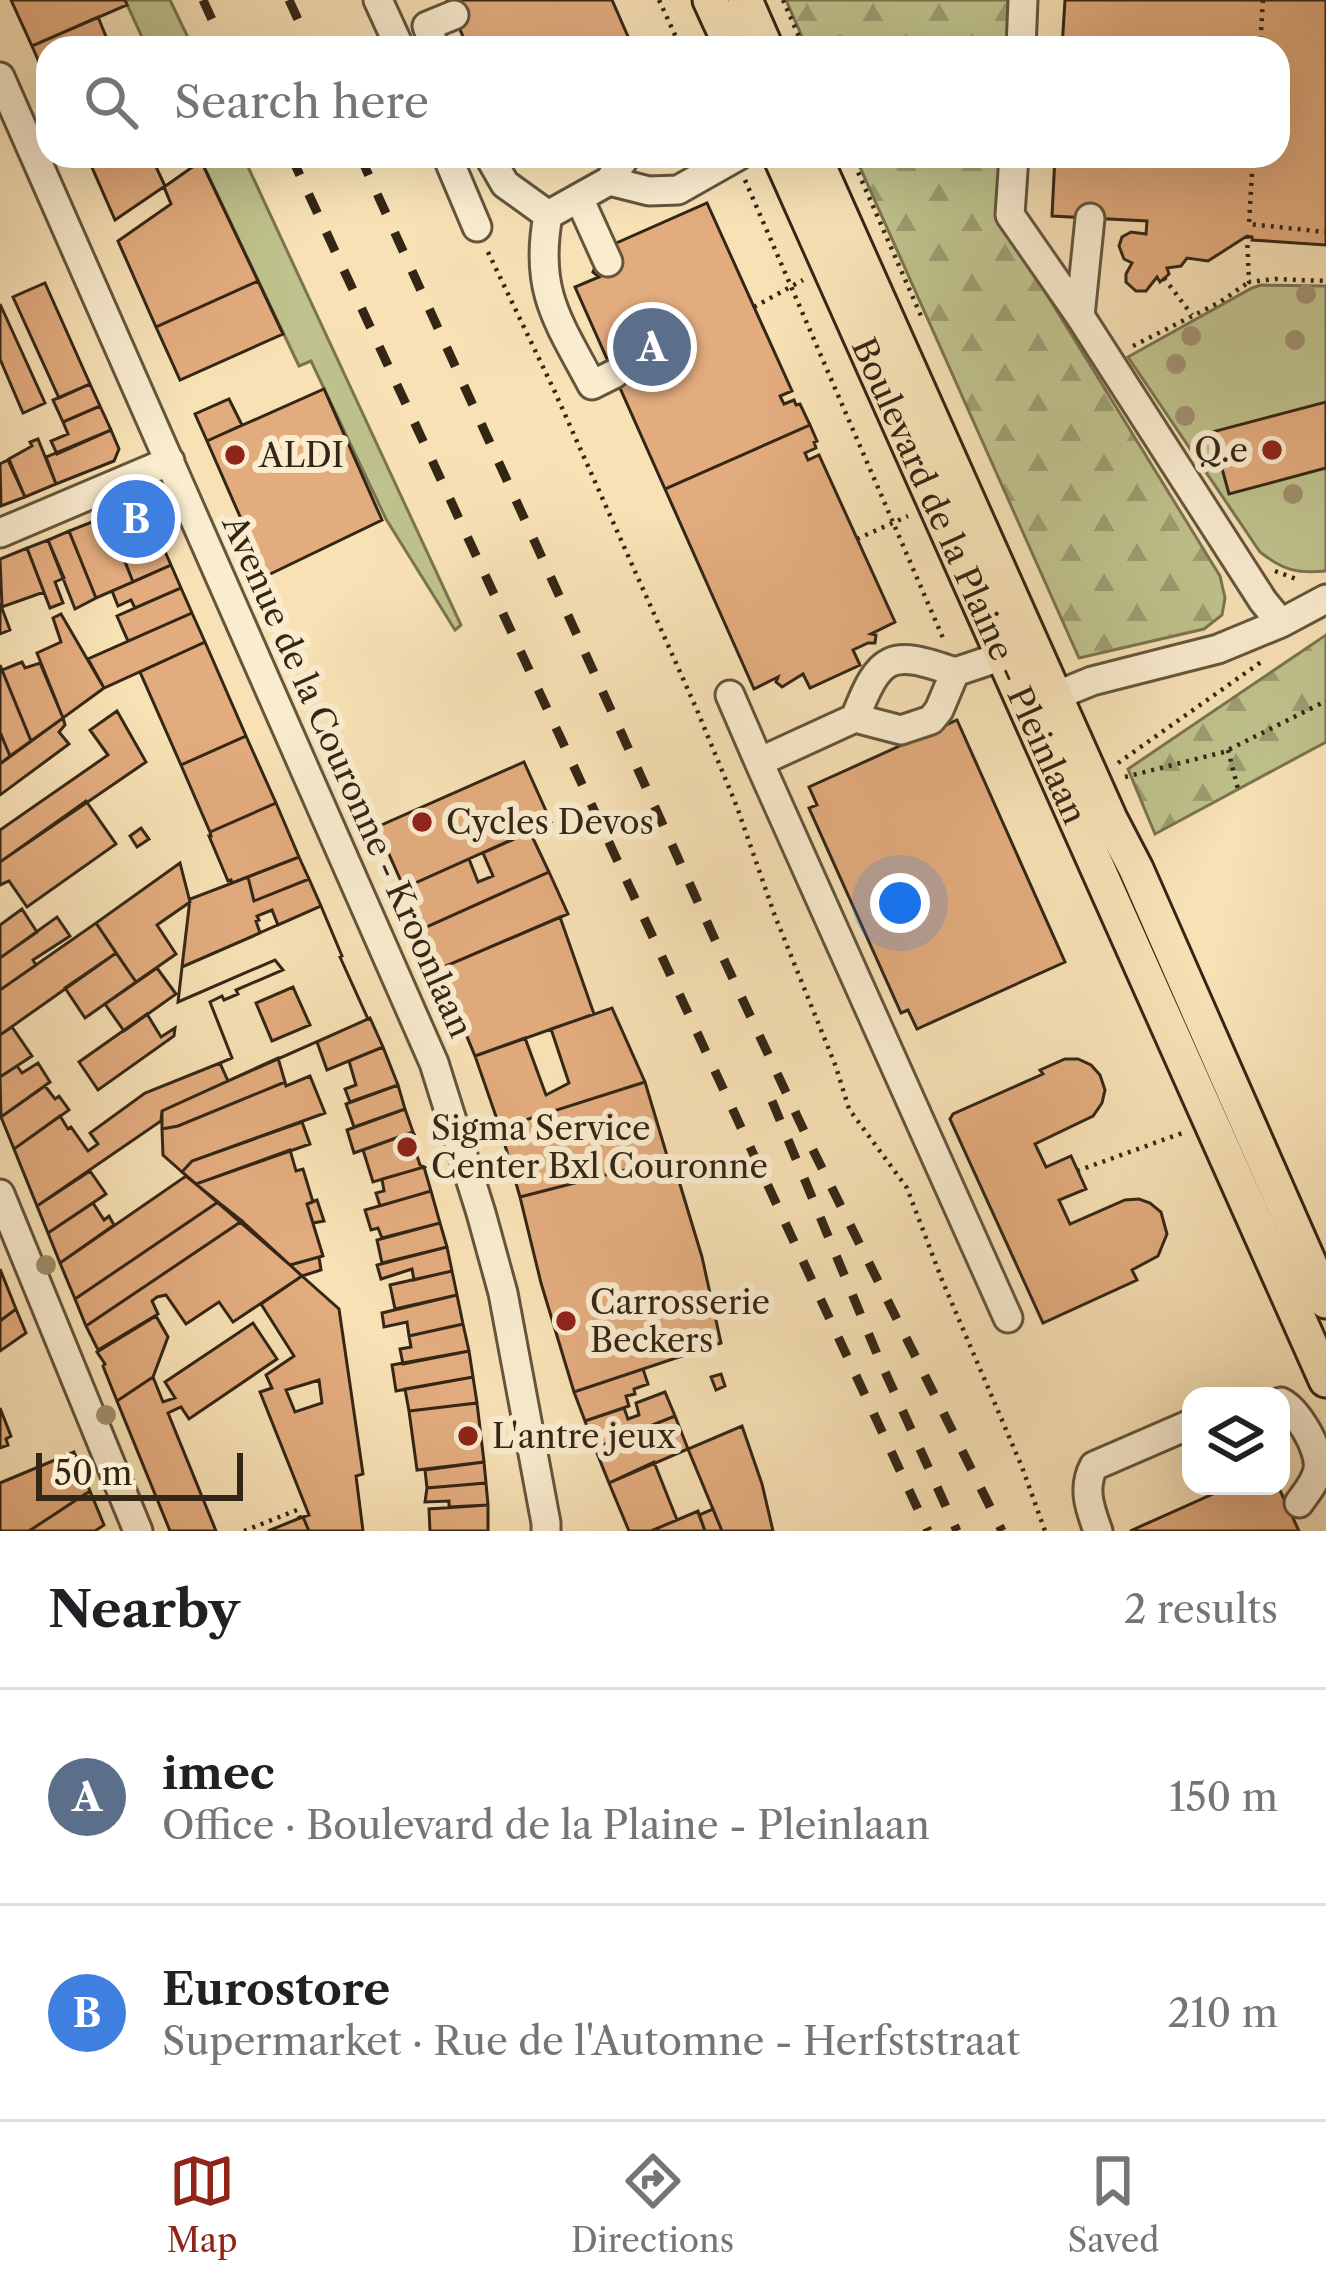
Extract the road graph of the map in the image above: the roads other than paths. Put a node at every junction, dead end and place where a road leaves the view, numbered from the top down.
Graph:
1 (378, 0) edge
2 (710, 0) edge
3 (745, 0) edge
4 (1023, 0) edge
5 (454, 15) dead end
6 (394, 36) edge
7 (431, 36) edge
8 (726, 36) edge
9 (761, 36) edge
10 (1022, 36) edge
11 (0, 77) edge
12 (7, 111) edge
13 (452, 168) edge
14 (496, 168) edge
15 (618, 168) edge
16 (718, 168) edge
17 (785, 168) edge
18 (819, 168) edge
19 (1013, 168) edge
20 (609, 181) junction
21 (579, 198) junction
22 (548, 215) junction
23 (1090, 218) dead end
24 (477, 226) road end
25 (608, 262) dead end
26 (1080, 316) junction
27 (614, 374) dead end
28 (170, 461) junction
29 (0, 532) edge
30 (1326, 598) edge
31 (1281, 623) junction
32 (1003, 656) junction
33 (956, 672) junction
34 (730, 695) dead end
35 (1041, 702) junction
36 (855, 718) junction
37 (759, 762) junction
38 (1174, 1002) junction
39 (0, 1194) edge
40 (1326, 1301) edge
41 (1008, 1318) dead end
42 (1326, 1380) edge
43 (1290, 1406) edge
44 (1316, 1427) edge
45 (1182, 1428) edge
46 (1299, 1503) dead end
47 (548, 1528) edge
48 (138, 1531) edge
49 (1098, 1531) edge

1 - 6 street
2 - 8 main road
3 - 9 main road
4 - 10 street
5 - 7 street
11 - 12 street, Avenue de la Couronne - Kroonlaan
12 - 28 street, Avenue de la Couronne - Kroonlaan
13 - 24 street
14 - 22 street
15 - 20 street
16 - 20 street
17 - 32 main road, Boulevard de la Plaine - Pleinlaan
18 - 35 main road, Boulevard de la Plaine - Pleinlaan
19 - 26 street
20 - 21 street
21 - 22 street
21 - 25 street
22 - 27 street
23 - 26 street
26 - 31 street
28 - 29 street
28 - 47 street, Avenue de la Couronne - Kroonlaan
30 - 31 street
31 - 35 street
32 - 33 street
32 - 35 main road, Boulevard de la Plaine - Pleinlaan
33 - 36 street
33 - 36 street
34 - 37 street
35 - 38 main road, Boulevard de la Plaine - Pleinlaan
36 - 37 street
37 - 41 street
38 - 40 main road, Boulevard de la Plaine - Pleinlaan
38 - 42 main road, Boulevard de la Plaine - Pleinlaan
39 - 48 street
43 - 44 street
44 - 46 street
45 - 49 street

